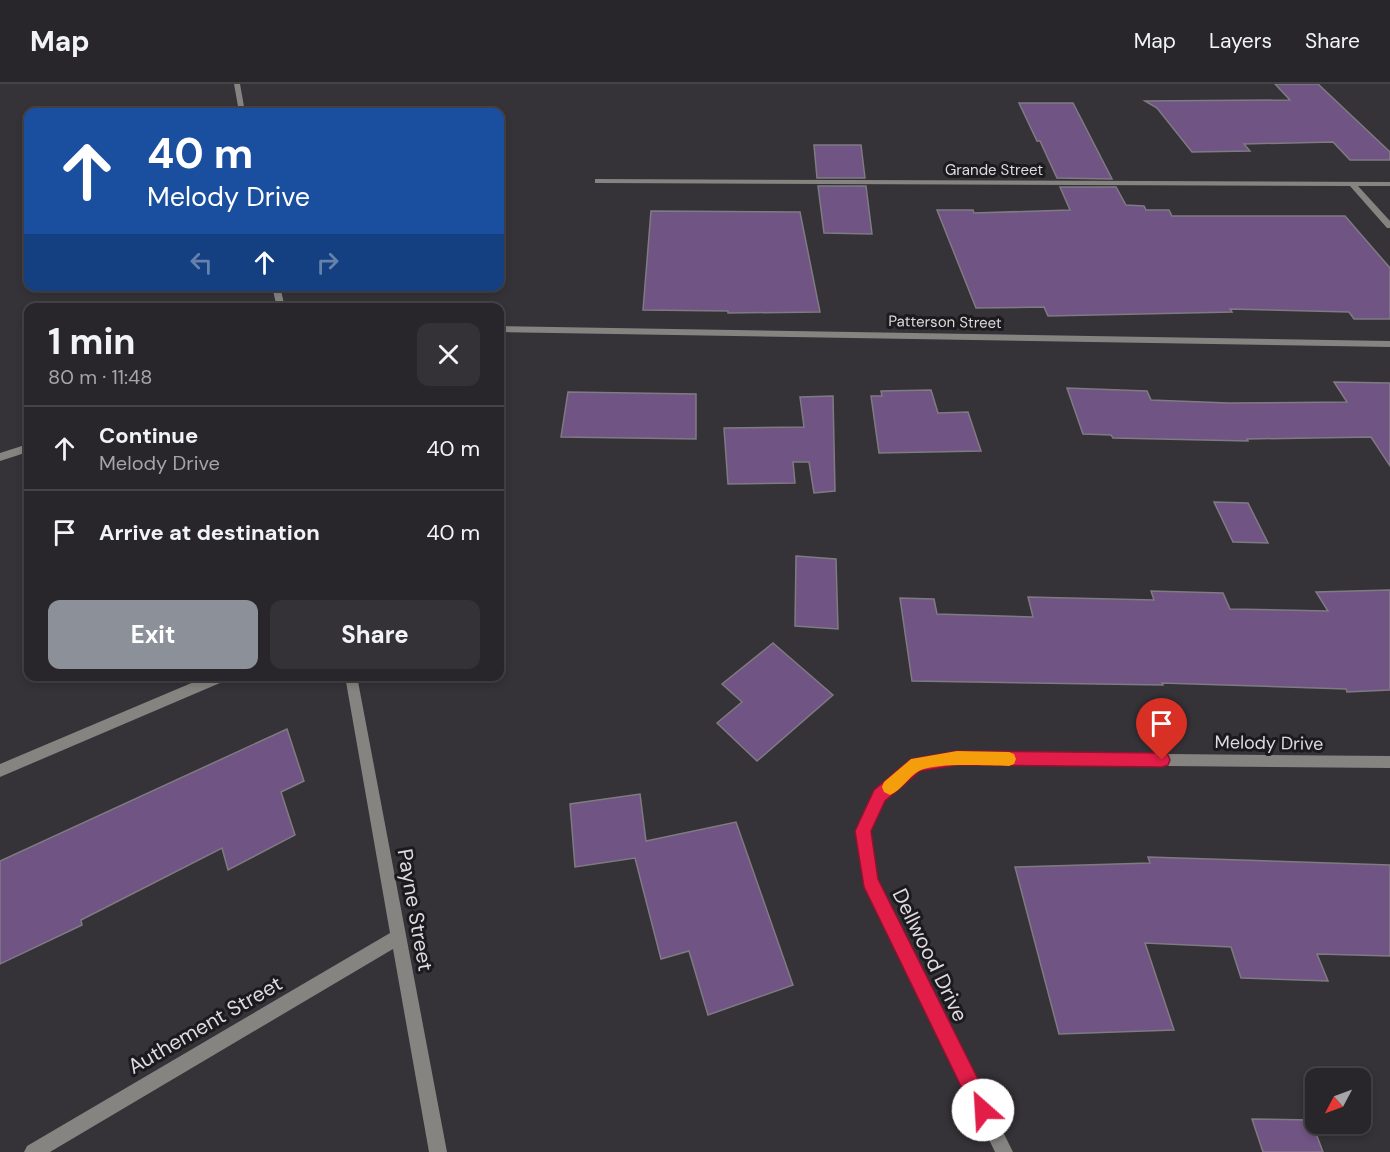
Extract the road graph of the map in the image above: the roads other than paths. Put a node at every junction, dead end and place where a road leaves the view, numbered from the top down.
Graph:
1 (237, 84) edge
2 (241, 108) edge
3 (598, 182) dead end
4 (1352, 184) junction
5 (1390, 184) edge
6 (1390, 226) edge
7 (504, 329) edge
8 (1390, 344) edge
9 (24, 449) edge
10 (0, 457) edge
11 (211, 681) edge
12 (352, 681) edge
13 (1390, 762) edge
14 (0, 771) edge
15 (900, 778) joint
16 (399, 937) junction
17 (33, 1152) edge
18 (438, 1152) edge
19 (1004, 1152) edge

1 - 2 street
3 - 4 street, Grande Street
4 - 5 street, Grande Street
4 - 6 street
7 - 8 street, Patterson Street
9 - 10 street
11 - 14 street
12 - 16 street, Payne Street
13 - 15 street, Melody Drive
15 - 19 street, Dellwood Drive
16 - 17 street, Authement Street
16 - 18 street, Payne Street

